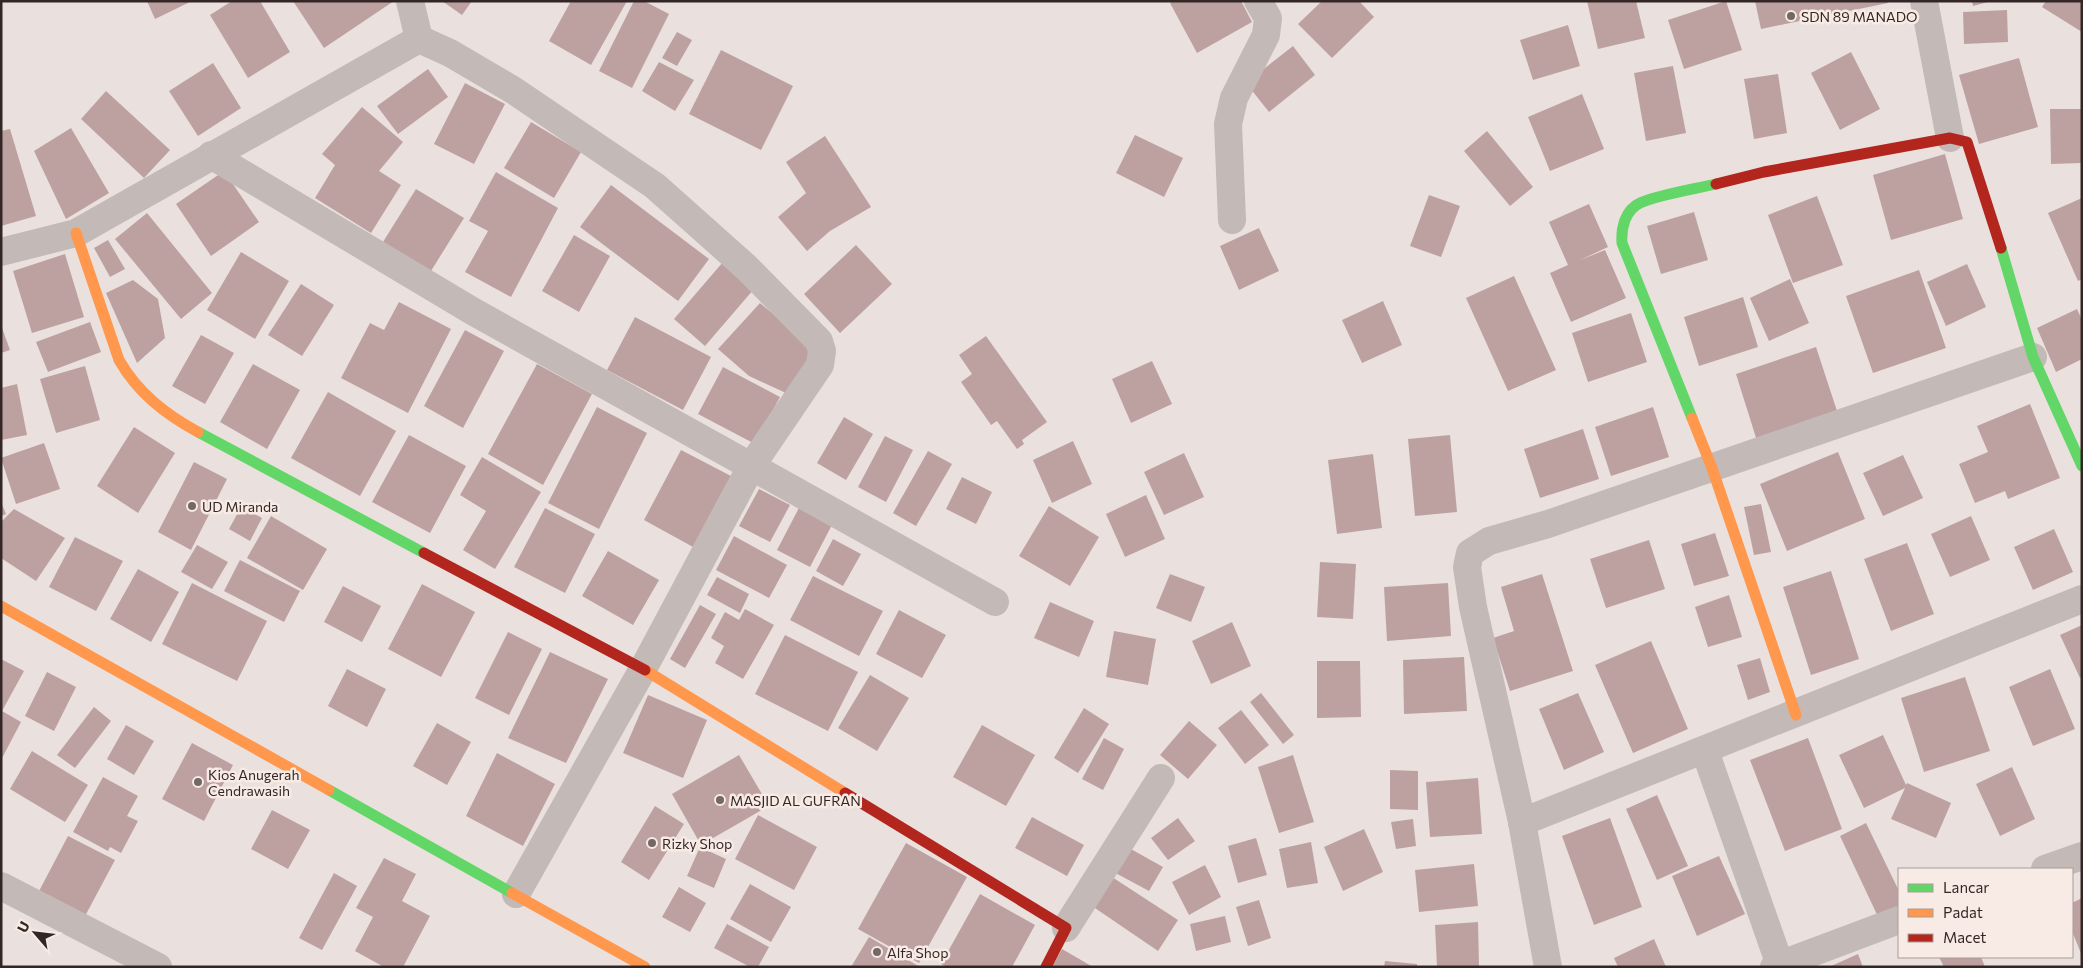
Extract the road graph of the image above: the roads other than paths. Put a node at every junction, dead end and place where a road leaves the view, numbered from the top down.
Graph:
1 (410, 1) edge
2 (1258, 1) edge
3 (1924, 1) edge
4 (419, 39) junction
5 (1950, 138) junction
6 (211, 155) junction
7 (1232, 220) dead end
8 (76, 233) junction
9 (1, 252) edge
10 (2033, 357) junction
11 (752, 465) junction
12 (2082, 466) edge
13 (1712, 468) junction
14 (2082, 599) edge
15 (995, 602) dead end
16 (1, 606) edge
17 (643, 669) junction
18 (1796, 715) junction
19 (1705, 750) junction
20 (1161, 778) dead end
21 (1522, 822) junction
22 (2082, 856) edge
23 (2048, 868) edge
24 (1, 886) edge
25 (516, 894) junction
26 (1898, 920) edge
27 (1066, 928) junction
28 (1777, 966) edge
29 (158, 967) edge
30 (645, 967) edge
31 (1046, 967) edge
32 (1548, 967) edge

1 - 4 street
2 - 7 street
3 - 5 street
4 - 6 street
4 - 11 street
5 - 10 street
5 - 13 street
6 - 8 street
6 - 11 street
8 - 9 street
8 - 17 street
10 - 12 street
10 - 13 street
11 - 15 street
11 - 17 street
13 - 18 street
13 - 21 street
14 - 18 street
16 - 25 street
17 - 25 street
17 - 27 street
18 - 19 street
19 - 21 street
19 - 28 street
20 - 27 street
21 - 32 street
22 - 23 street
24 - 29 street
25 - 30 street
26 - 28 street
27 - 31 street

